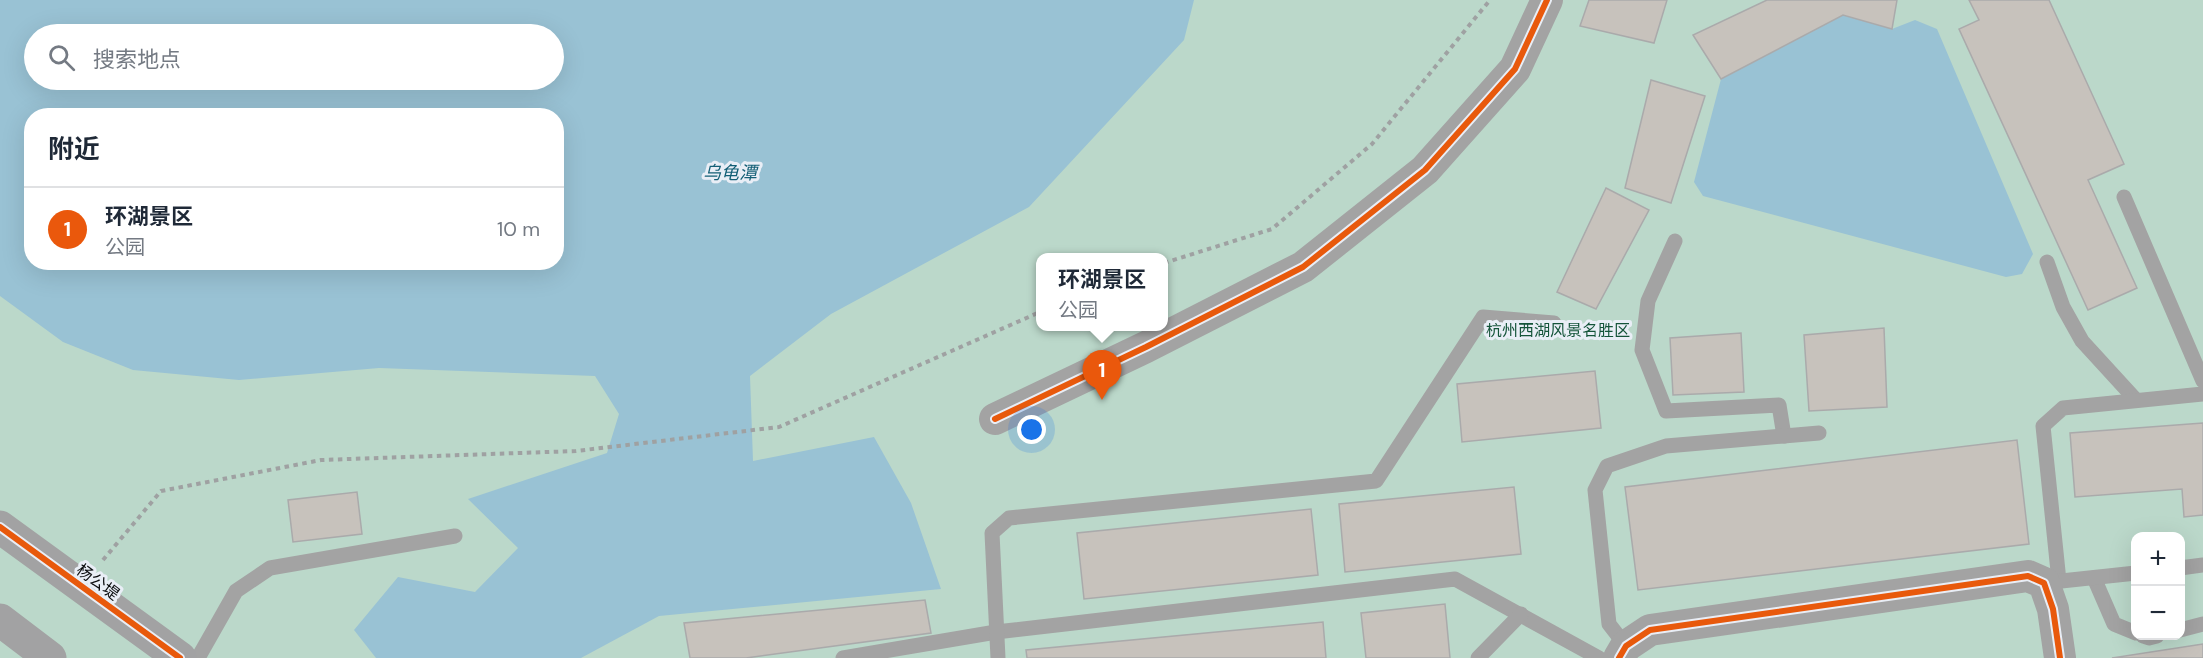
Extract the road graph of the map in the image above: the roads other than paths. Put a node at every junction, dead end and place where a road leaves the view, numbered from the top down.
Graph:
1 (1547, 0) edge
2 (2124, 197) dead end
3 (1675, 241) dead end
4 (2047, 262) dead end
5 (1554, 323) dead end
6 (2203, 381) edge
7 (2203, 394) edge
8 (2136, 400) junction
9 (995, 419) dead end
10 (1819, 433) dead end
11 (1784, 436) junction
12 (0, 527) edge
13 (456, 536) dead end
14 (2203, 565) edge
15 (2185, 567) edge
16 (2131, 574) edge
17 (2094, 578) junction
18 (2052, 582) junction
19 (1521, 614) junction
20 (0, 620) edge
21 (2203, 624) edge
22 (2185, 629) edge
23 (2131, 631) edge
24 (996, 632) junction
25 (1615, 654) edge
26 (50, 658) edge
27 (180, 658) edge
28 (198, 658) edge
29 (843, 658) edge
30 (998, 658) edge
31 (1478, 658) edge
32 (2060, 658) edge

1 - 9 street
2 - 6 lane
3 - 11 lane
4 - 8 lane
5 - 24 lane
7 - 8 lane
8 - 18 lane
10 - 11 lane
11 - 25 lane
12 - 27 main road, 杨公堤
13 - 28 lane
14 - 15 lane
16 - 17 lane
17 - 18 lane
17 - 23 lane
18 - 25 street
18 - 32 street
19 - 24 lane
19 - 25 lane
19 - 31 lane
20 - 26 main road
21 - 22 lane
24 - 29 lane
24 - 30 lane

